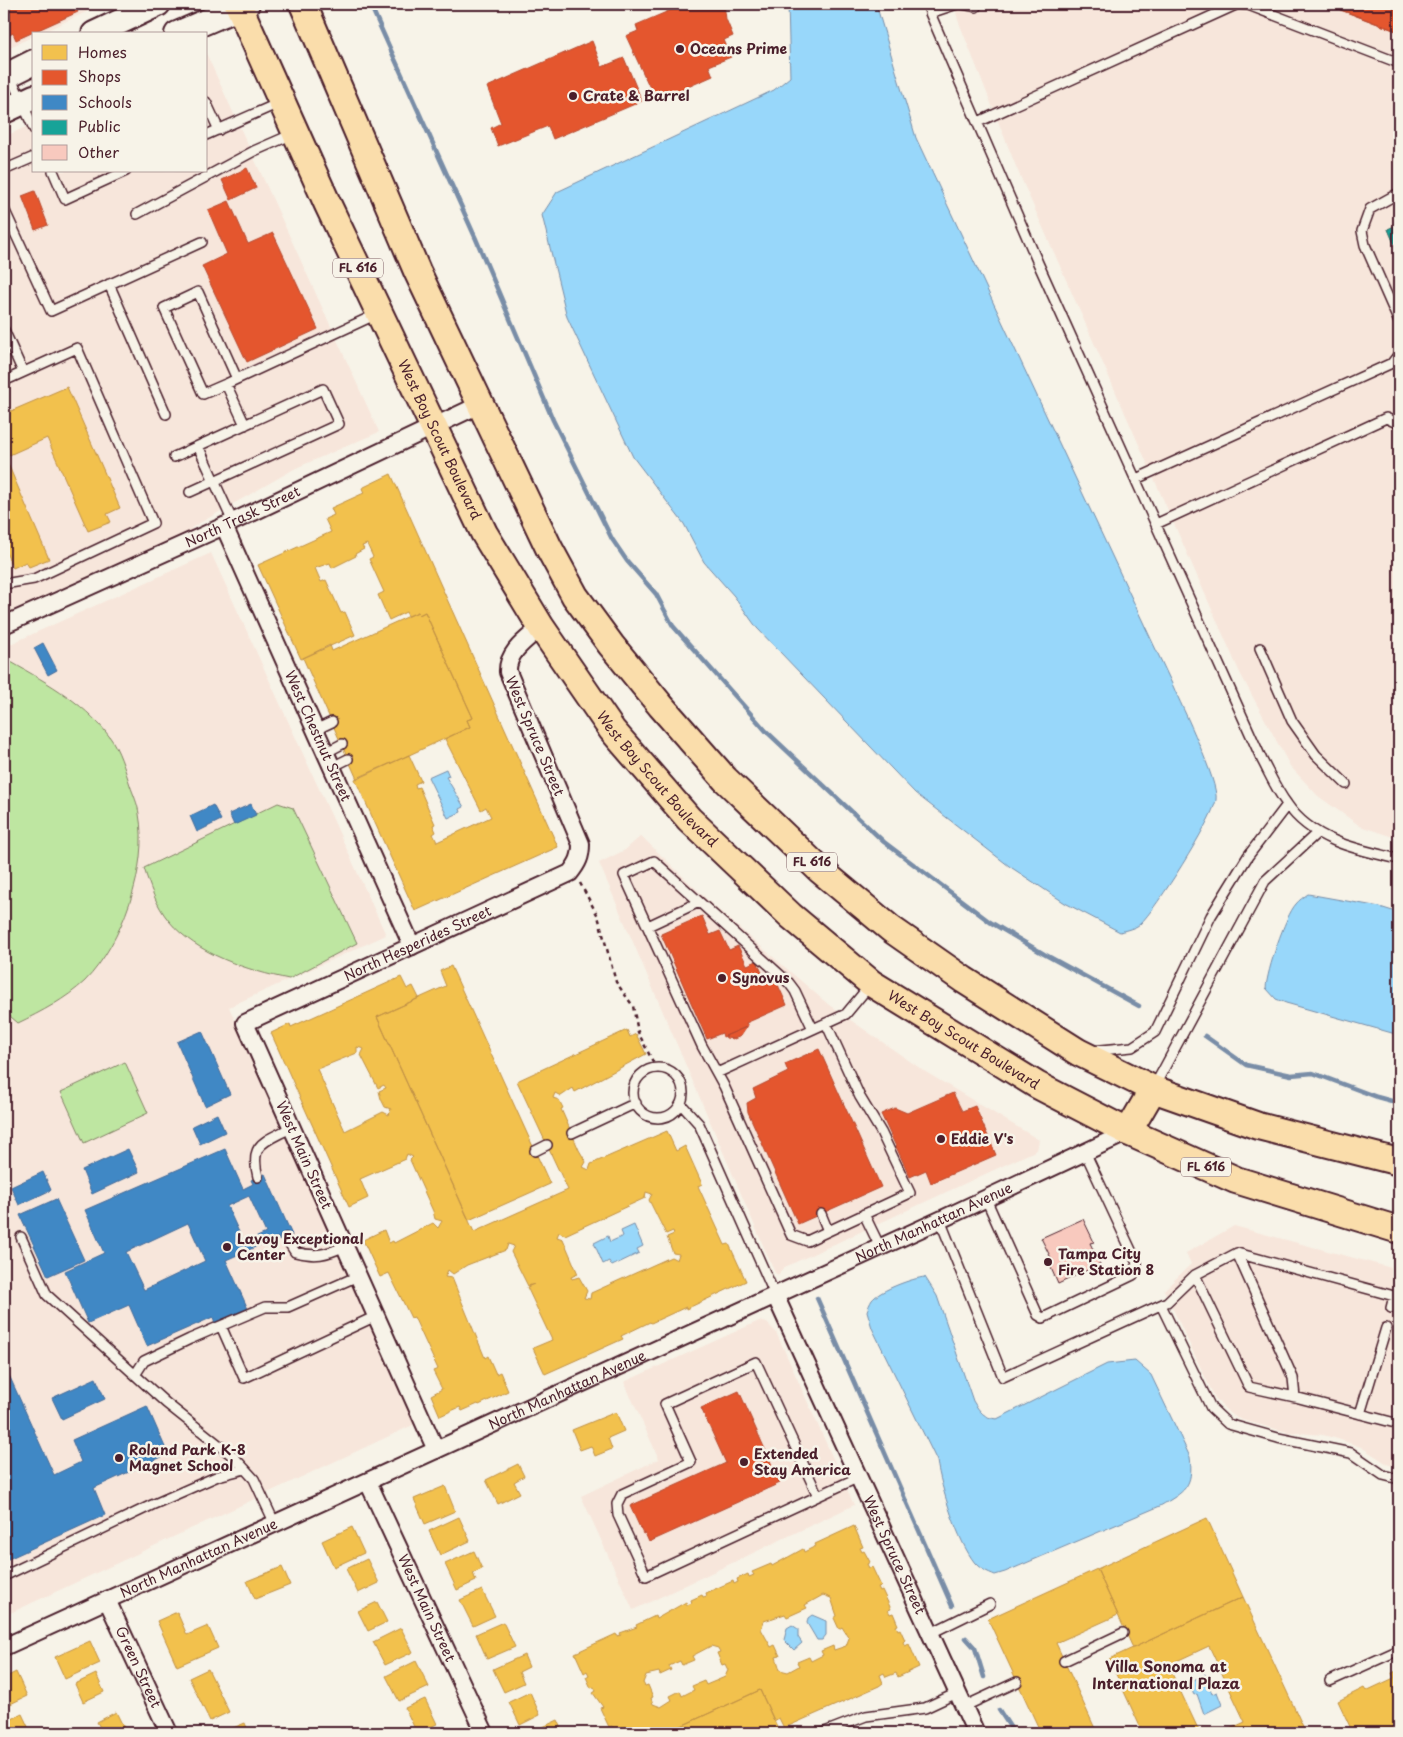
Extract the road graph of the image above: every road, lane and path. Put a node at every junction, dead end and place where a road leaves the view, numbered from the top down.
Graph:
1 (158, 4) edge
2 (303, 4) edge
3 (957, 4) edge
4 (962, 4) edge
5 (976, 4) edge
6 (241, 5) edge
7 (1225, 7) edge
8 (929, 8) edge
9 (98, 32) edge
10 (181, 32) edge
11 (32, 63) edge
12 (1399, 63) edge
13 (6, 71) edge
14 (282, 101) junction
15 (20, 103) edge
16 (208, 106) edge
17 (978, 122) junction
18 (32, 125) edge
19 (219, 130) junction
20 (296, 133) junction
21 (208, 134) edge
22 (32, 158) edge
23 (4, 170) edge
24 (53, 172) edge
25 (124, 172) edge
26 (1399, 193) edge
27 (4, 209) edge
28 (137, 214) dead end
29 (202, 242) dead end
30 (109, 284) junction
31 (380, 313) junction
32 (1399, 322) edge
33 (4, 330) edge
34 (1399, 354) edge
35 (23, 372) junction
36 (237, 379) junction
37 (4, 381) edge
38 (226, 384) junction
39 (479, 405) junction
40 (166, 414) dead end
41 (1399, 424) edge
42 (245, 425) junction
43 (432, 427) junction
44 (198, 446) junction
45 (174, 457) dead end
46 (1136, 479) junction
47 (214, 482) junction
48 (190, 492) dead end
49 (228, 524) junction
50 (1156, 524) junction
51 (4, 584) edge
52 (4, 625) edge
53 (541, 627) junction
54 (1260, 648) dead end
55 (332, 722) dead end
56 (315, 730) junction
57 (342, 744) dead end
58 (348, 759) dead end
59 (329, 760) junction
60 (1346, 784) dead end
61 (1287, 805) junction
62 (1317, 833) junction
63 (581, 854) joint
64 (1399, 859) edge
65 (578, 879) dead end
66 (699, 902) junction
67 (648, 926) junction
68 (412, 946) junction
69 (871, 982) junction
70 (245, 1023) joint
71 (826, 1023) junction
72 (812, 1029) junction
73 (1078, 1052) junction
74 (656, 1068) junction
75 (717, 1073) junction
76 (1153, 1089) junction
77 (636, 1103) junction
78 (681, 1104) junction
79 (292, 1128) junction
80 (1128, 1132) junction
81 (572, 1133) dead end
82 (547, 1145) dead end
83 (534, 1151) dead end
84 (1085, 1152) junction
85 (1399, 1162) edge
86 (258, 1177) dead end
87 (986, 1199) junction
88 (821, 1214) dead end
89 (864, 1214) junction
90 (940, 1220) junction
91 (1399, 1230) edge
92 (828, 1231) junction
93 (22, 1237) dead end
94 (286, 1238) dead end
95 (880, 1247) junction
96 (338, 1250) junction
97 (1238, 1254) junction
98 (1195, 1275) junction
99 (358, 1276) junction
100 (775, 1295) junction
101 (1161, 1305) junction
102 (1391, 1308) dead end
103 (376, 1316) junction
104 (221, 1326) junction
105 (1386, 1328) dead end
106 (135, 1375) junction
107 (1295, 1397) junction
108 (1360, 1414) junction
109 (1399, 1424) edge
110 (436, 1450) junction
111 (245, 1469) junction
112 (857, 1478) junction
113 (1399, 1479) edge
114 (368, 1482) junction
115 (818, 1496) junction
116 (274, 1524) junction
117 (4, 1576) edge
118 (107, 1600) junction
119 (990, 1604) dead end
120 (929, 1634) junction
121 (1123, 1634) dead end
122 (4, 1647) edge
123 (1399, 1650) edge
124 (1064, 1661) dead end
125 (1017, 1682) dead end
126 (1330, 1682) dead end
127 (960, 1700) junction
128 (168, 1733) edge
129 (485, 1733) edge
130 (822, 1733) edge
131 (976, 1733) edge

1 - 9 main road
2 - 39 main road, FL 616
3 - 8 lane
4 - 5 lane
6 - 10 main road
6 - 14 main road, West Boy Scout Boulevard / FL 616
7 - 12 lane
7 - 17 lane
8 - 17 lane
11 - 13 main road
13 - 15 lane
14 - 19 lane
14 - 20 main road, West Boy Scout Boulevard / FL 616
15 - 18 lane
16 - 19 lane
17 - 46 lane
19 - 21 lane
20 - 28 lane
20 - 31 main road, West Boy Scout Boulevard / FL 616
22 - 23 lane
24 - 25 lane
26 - 32 lane
27 - 30 lane
29 - 30 lane
30 - 40 lane
31 - 36 lane
31 - 43 main road, West Boy Scout Boulevard / FL 616
33 - 35 lane
34 - 46 lane
35 - 37 lane
35 - 51 lane
36 - 38 lane
36 - 38 lane
38 - 42 lane
39 - 43 street, North Trask Street
39 - 73 main road, FL 616
41 - 50 lane
42 - 44 lane
42 - 47 lane
43 - 49 street, North Trask Street
43 - 53 main road, West Boy Scout Boulevard / FL 616
44 - 45 lane
44 - 47 lane
46 - 50 lane
47 - 48 lane
47 - 49 lane
49 - 52 street, North Trask Street
49 - 56 street, West Chestnut Street
50 - 61 lane
53 - 63 street, West Spruce Street
53 - 69 main road, West Boy Scout Boulevard / FL 616
54 - 60 lane
55 - 56 lane
56 - 59 street, West Chestnut Street
57 - 59 lane
58 - 59 lane
59 - 68 street, West Chestnut Street
61 - 62 lane
61 - 73 lane
62 - 64 lane
62 - 76 lane
63 - 68 street, North Hesperides Street
65 - 74 path
66 - 67 lane
66 - 67 lane
66 - 72 lane
67 - 75 lane
68 - 70 street, North Hesperides Street
69 - 71 lane
69 - 80 main road, West Boy Scout Boulevard / FL 616
70 - 79 street, West Main Street
71 - 72 lane
71 - 89 lane
72 - 75 lane
73 - 76 main road, FL 616
74 - 77 lane
74 - 78 lane
75 - 92 lane
76 - 80 main road
76 - 85 main road, FL 616
77 - 78 lane
77 - 81 lane
78 - 100 lane
79 - 86 lane
79 - 96 street, West Main Street
80 - 84 street, North Manhattan Avenue
80 - 91 main road, West Boy Scout Boulevard / FL 616
82 - 83 lane
84 - 87 street, North Manhattan Avenue
84 - 87 lane
87 - 90 street, North Manhattan Avenue
88 - 92 lane
89 - 92 lane
89 - 95 lane
90 - 95 street, North Manhattan Avenue
90 - 101 lane
93 - 106 lane
94 - 96 lane
95 - 100 street, North Manhattan Avenue
96 - 99 street, West Main Street
97 - 98 lane
97 - 102 lane
97 - 107 lane
98 - 101 lane
98 - 107 lane
99 - 103 street, West Main Street
99 - 104 lane
100 - 110 street, North Manhattan Avenue
100 - 112 street, West Spruce Street
101 - 113 lane
103 - 104 lane
103 - 110 street, West Main Street
104 - 106 lane
105 - 108 lane
106 - 111 lane
107 - 108 lane
108 - 109 lane
110 - 114 street, North Manhattan Avenue
111 - 116 lane
111 - 117 lane
112 - 115 lane
112 - 120 street, West Spruce Street
114 - 116 street, North Manhattan Avenue
114 - 129 street, West Main Street
115 - 115 lane
116 - 118 street, North Manhattan Avenue
118 - 122 street, North Manhattan Avenue
118 - 128 street, Green Street
119 - 120 lane
120 - 127 street, West Spruce Street
121 - 124 lane
123 - 126 lane
125 - 127 lane
127 - 130 lane
127 - 131 street, West Spruce Street

